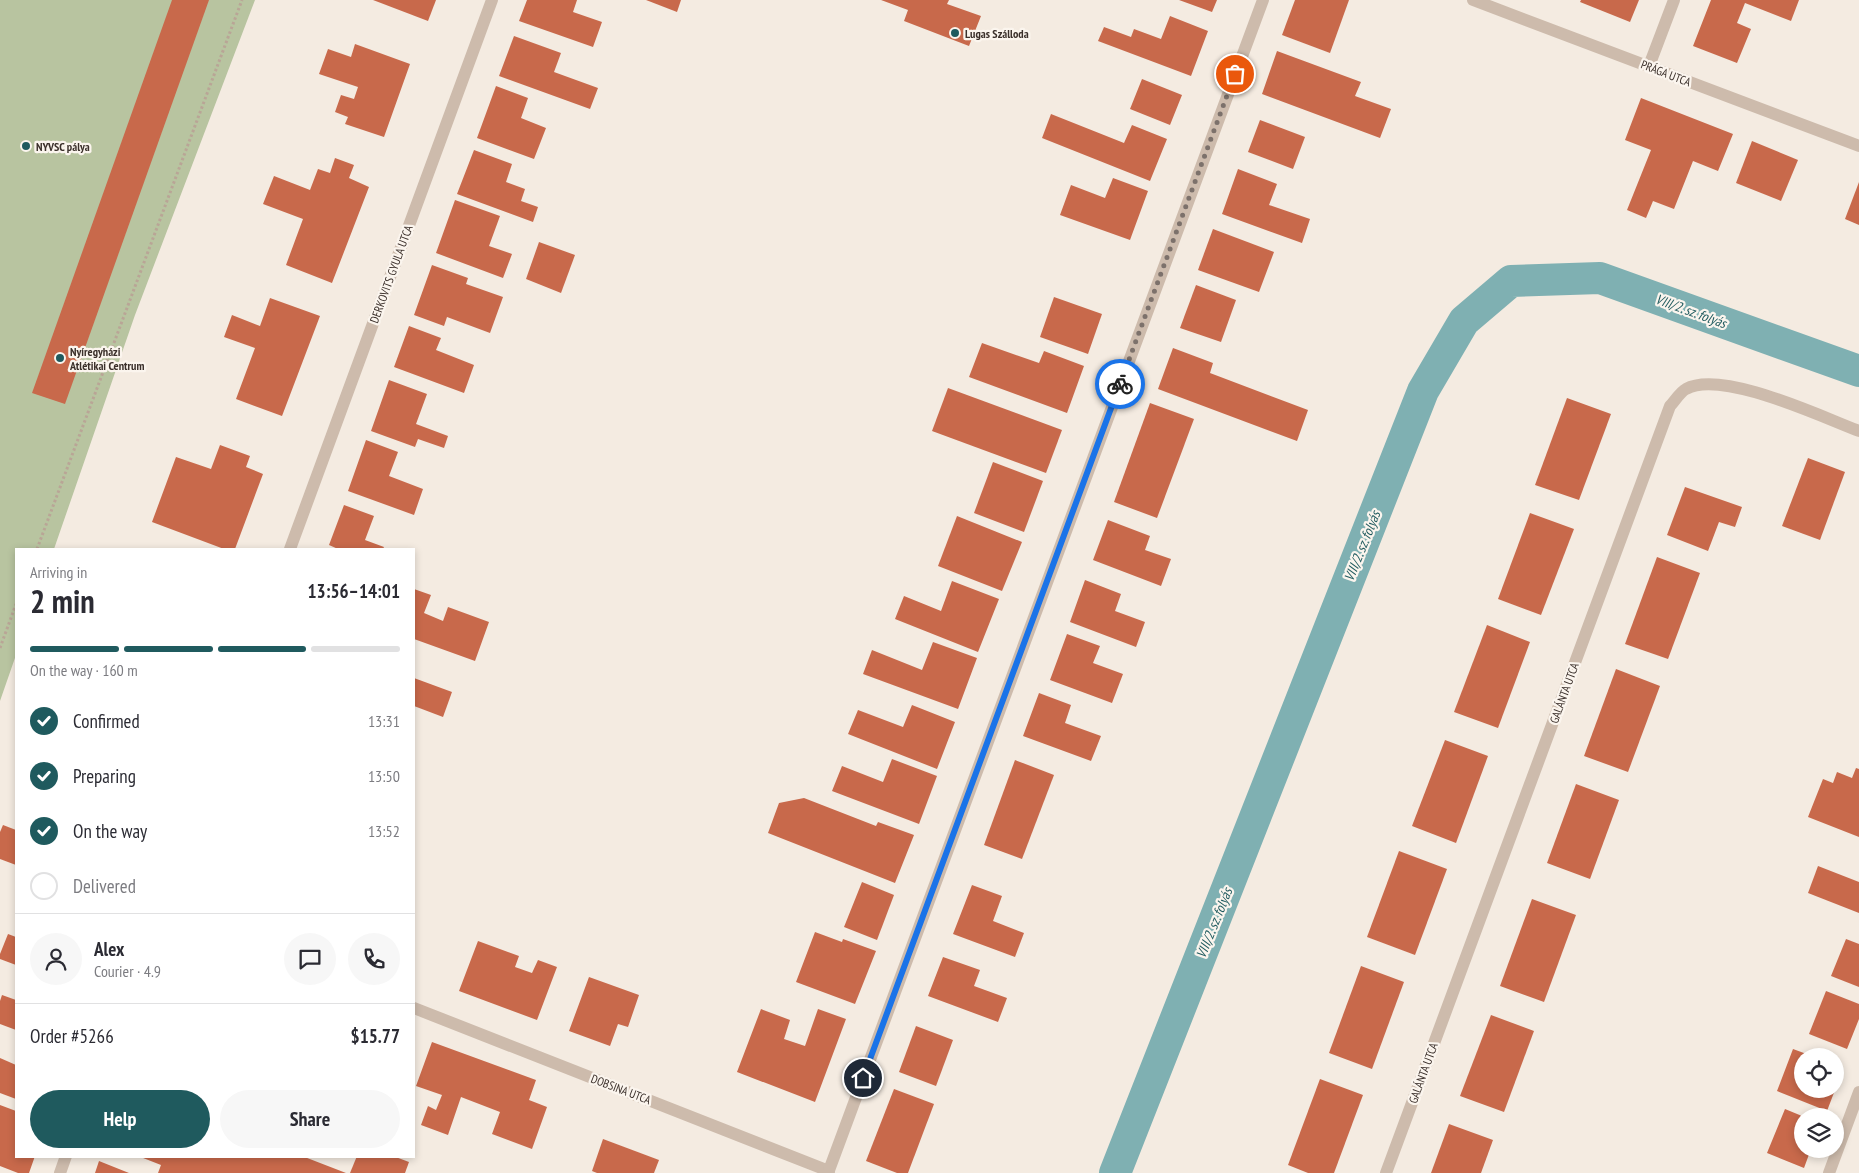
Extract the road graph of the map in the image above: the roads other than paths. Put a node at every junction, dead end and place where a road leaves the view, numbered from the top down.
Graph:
1 (492, 0) edge
2 (1263, 0) edge
3 (1473, 0) edge
4 (1674, 0) edge
5 (1649, 66) junction
6 (1859, 146) edge
7 (1859, 431) edge
8 (290, 548) edge
9 (415, 1008) edge
10 (1859, 1092) edge
11 (65, 1158) edge
12 (828, 1172) edge
13 (60, 1173) edge
14 (1386, 1173) edge
15 (1829, 1173) edge

1 - 8 street, DERKOVITS GYULA UTCA
2 - 12 street
3 - 5 street, PRÁGA UTCA
4 - 5 street
5 - 6 street, PRÁGA UTCA
7 - 14 street, GALÁNTA UTCA
9 - 12 street, DOBSINA UTCA
10 - 15 street
11 - 13 street

